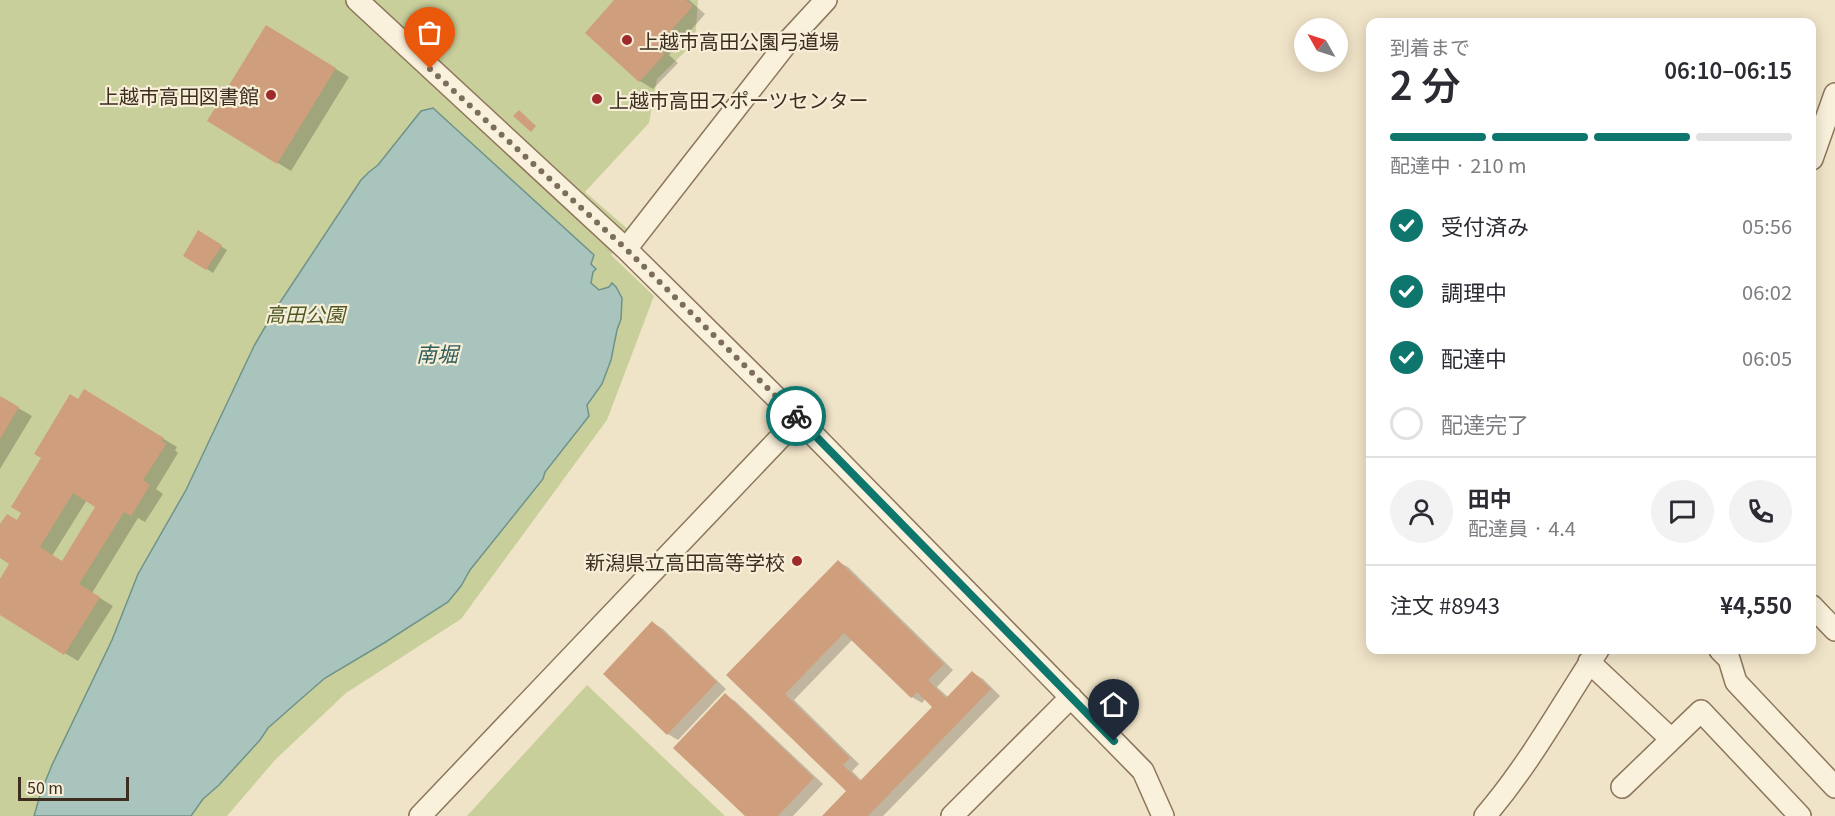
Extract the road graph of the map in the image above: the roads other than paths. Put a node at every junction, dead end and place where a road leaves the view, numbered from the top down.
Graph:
1 (357, 0) edge
2 (826, 0) edge
3 (1835, 94) edge
4 (1816, 148) edge
5 (626, 249) junction
6 (798, 419) junction
7 (1816, 610) edge
8 (1835, 630) edge
9 (1724, 654) edge
10 (1593, 656) edge
11 (1071, 697) junction
12 (1671, 739) junction
13 (1622, 787) dead end
14 (1835, 787) edge
15 (420, 816) edge
16 (952, 816) edge
17 (1163, 816) edge
18 (1485, 816) edge
19 (1800, 816) edge

1 - 5 street
2 - 5 street
3 - 4 street
5 - 6 street
6 - 11 street
6 - 15 street
7 - 8 street
9 - 14 street
10 - 12 street
10 - 18 street
11 - 16 street
11 - 17 street
12 - 13 street
12 - 19 street

